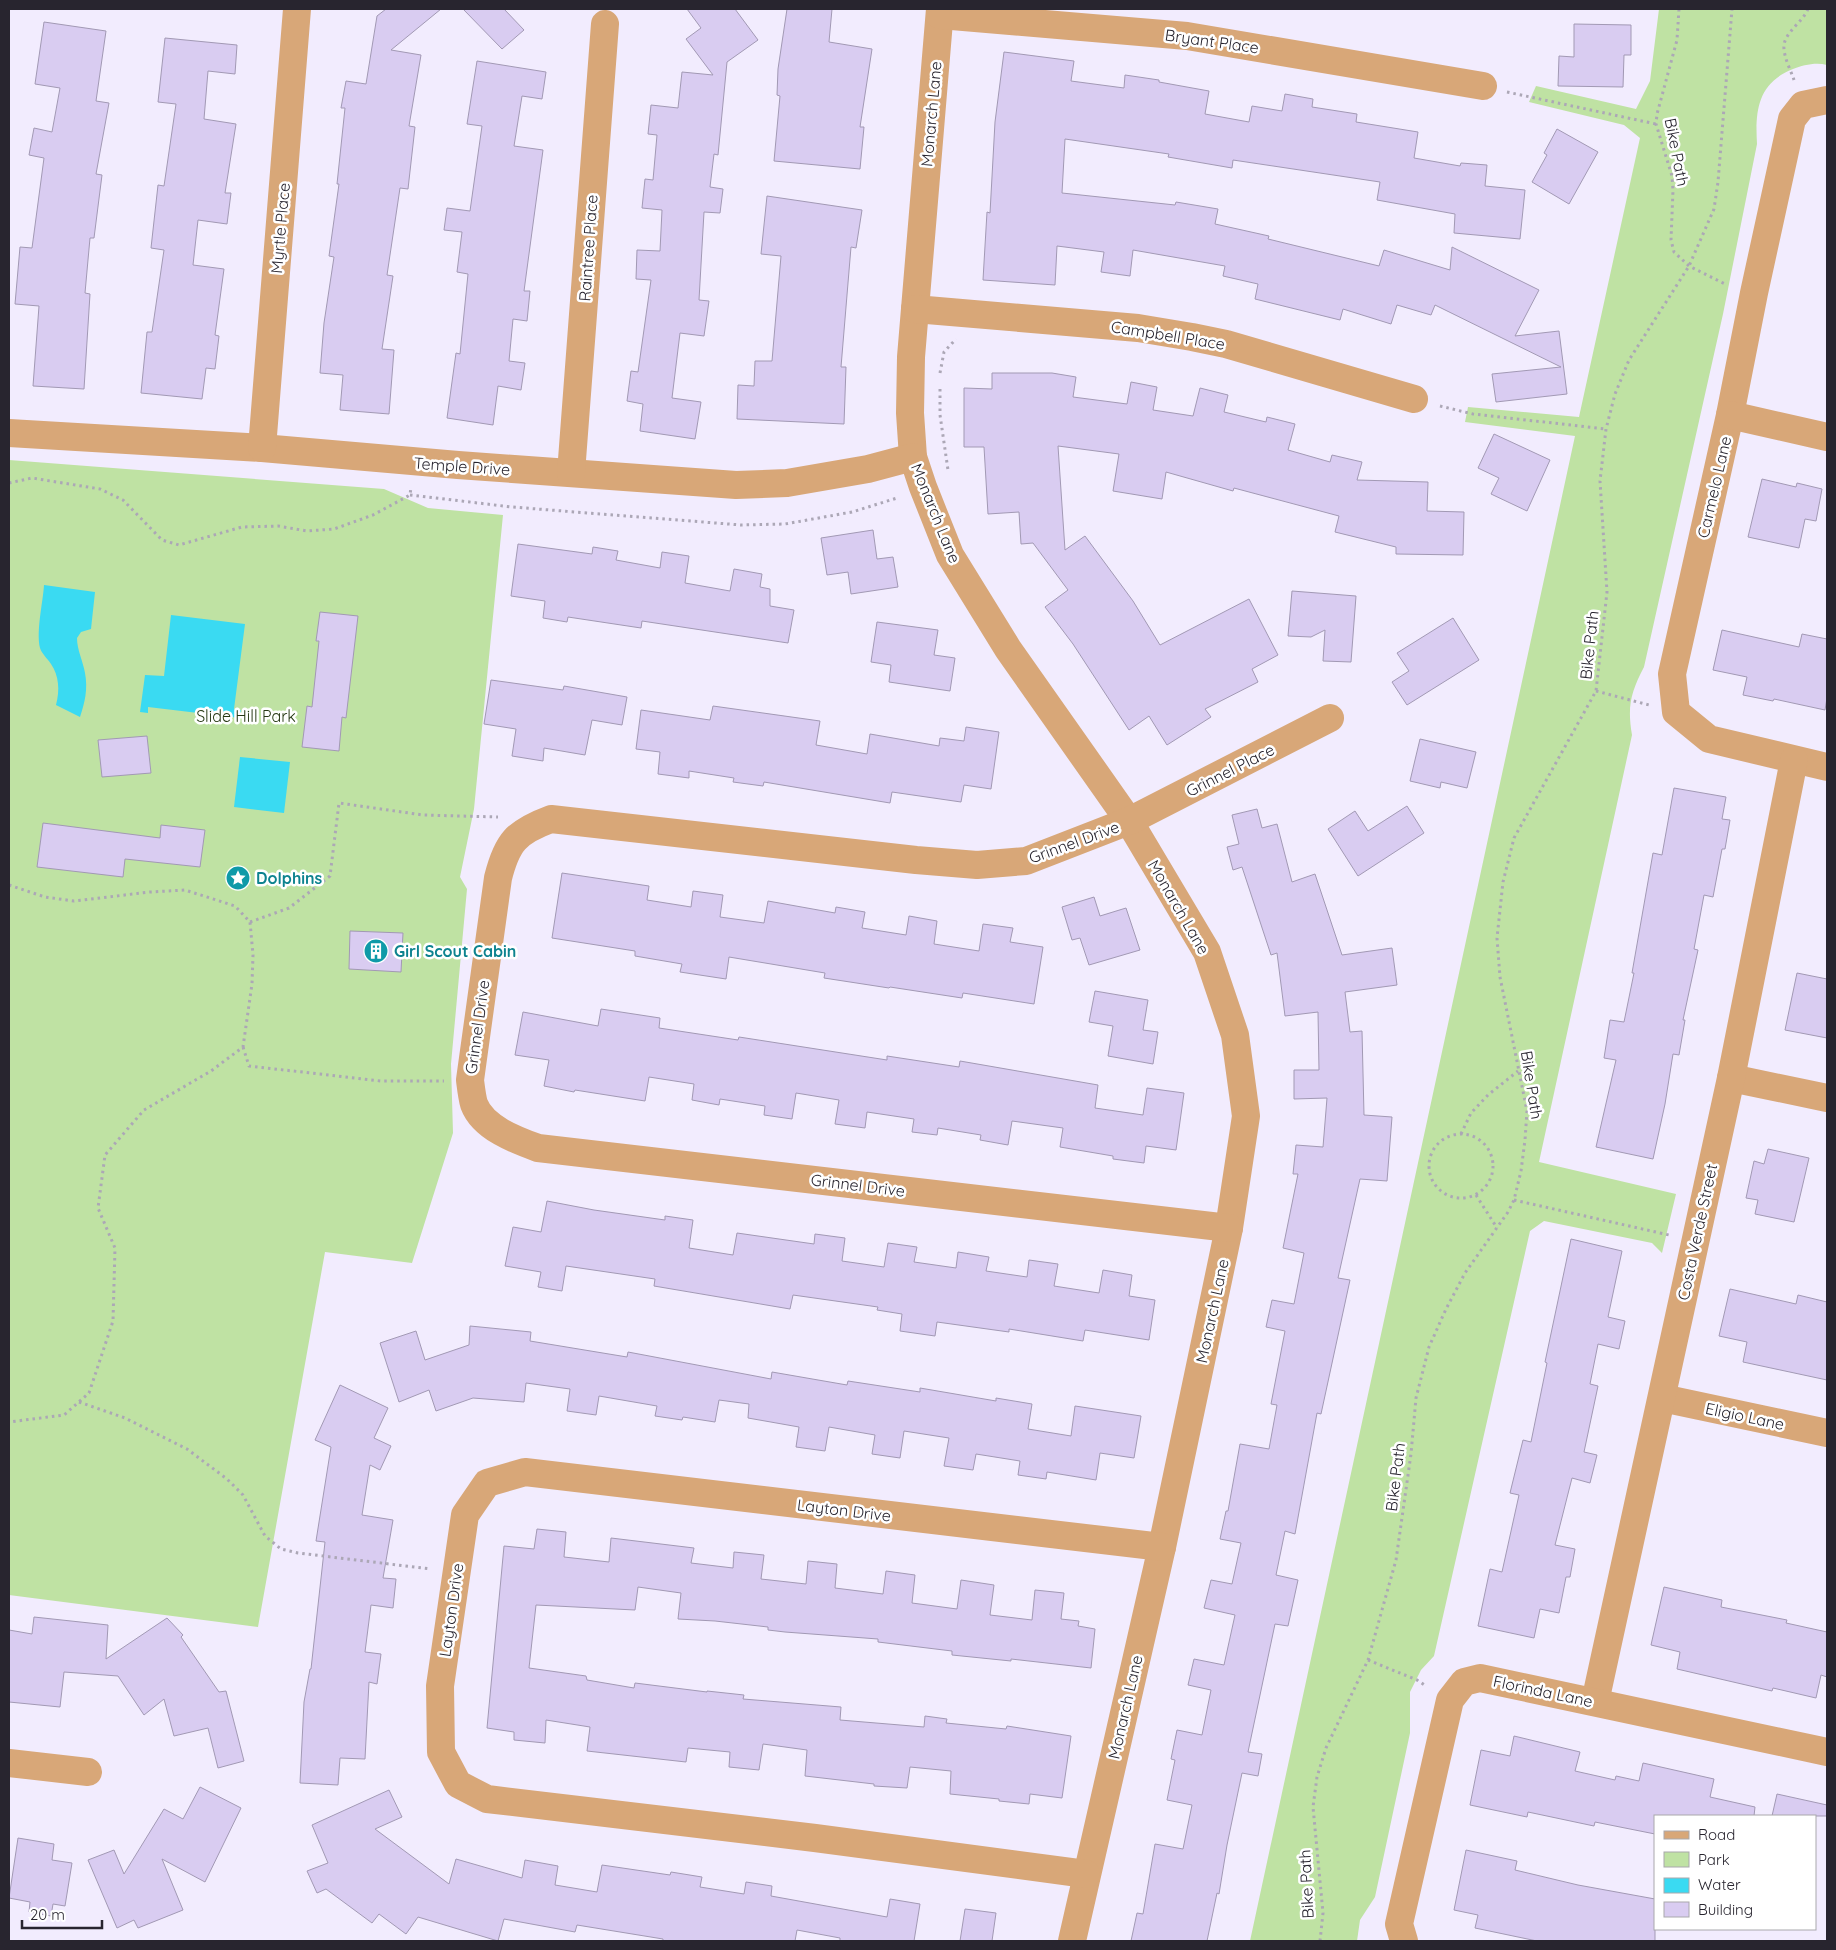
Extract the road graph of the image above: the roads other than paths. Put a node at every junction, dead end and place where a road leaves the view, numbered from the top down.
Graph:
1 (297, 9) edge
2 (940, 12) edge
3 (605, 24) dead end
4 (1483, 86) road end
5 (1815, 103) edge
6 (915, 309) junction
7 (1414, 399) road end
8 (1730, 415) junction
9 (9, 433) edge
10 (1827, 437) edge
11 (262, 448) junction
12 (913, 457) junction
13 (571, 474) junction
14 (1330, 718) dead end
15 (1794, 760) junction
16 (1827, 767) edge
17 (1129, 821) junction
18 (1731, 1078) junction
19 (1827, 1098) edge
20 (1229, 1228) junction
21 (1662, 1398) junction
22 (1827, 1433) edge
23 (1162, 1547) junction
24 (1595, 1702) junction
25 (1827, 1752) edge
26 (9, 1762) edge
27 (88, 1772) dead end
28 (1086, 1874) junction
29 (1072, 1941) edge
30 (1404, 1941) edge

1 - 11 street, Myrtle Place
2 - 4 street, Bryant Place
2 - 6 street, Monarch Lane
3 - 13 street, Raintree Place
5 - 8 street, Carmelo Lane
6 - 7 street, Campbell Place
6 - 12 street, Monarch Lane
8 - 10 street
8 - 15 street, Carmelo Lane
9 - 11 street, Temple Drive
11 - 13 street, Temple Drive
12 - 13 street, Temple Drive
12 - 17 street, Monarch Lane
14 - 17 street, Grinnel Place
15 - 16 street
15 - 18 street, Costa Verde Street
17 - 20 street, Monarch Lane
17 - 20 street, Grinnel Drive
18 - 19 street
18 - 21 street, Costa Verde Street
20 - 23 street, Monarch Lane
21 - 22 street, Eligio Lane
21 - 24 street, Costa Verde Street
23 - 28 street, Monarch Lane
23 - 28 street, Layton Drive
24 - 25 street, Florinda Lane
24 - 30 street, Florinda Lane
26 - 27 street
28 - 29 street, Monarch Lane

